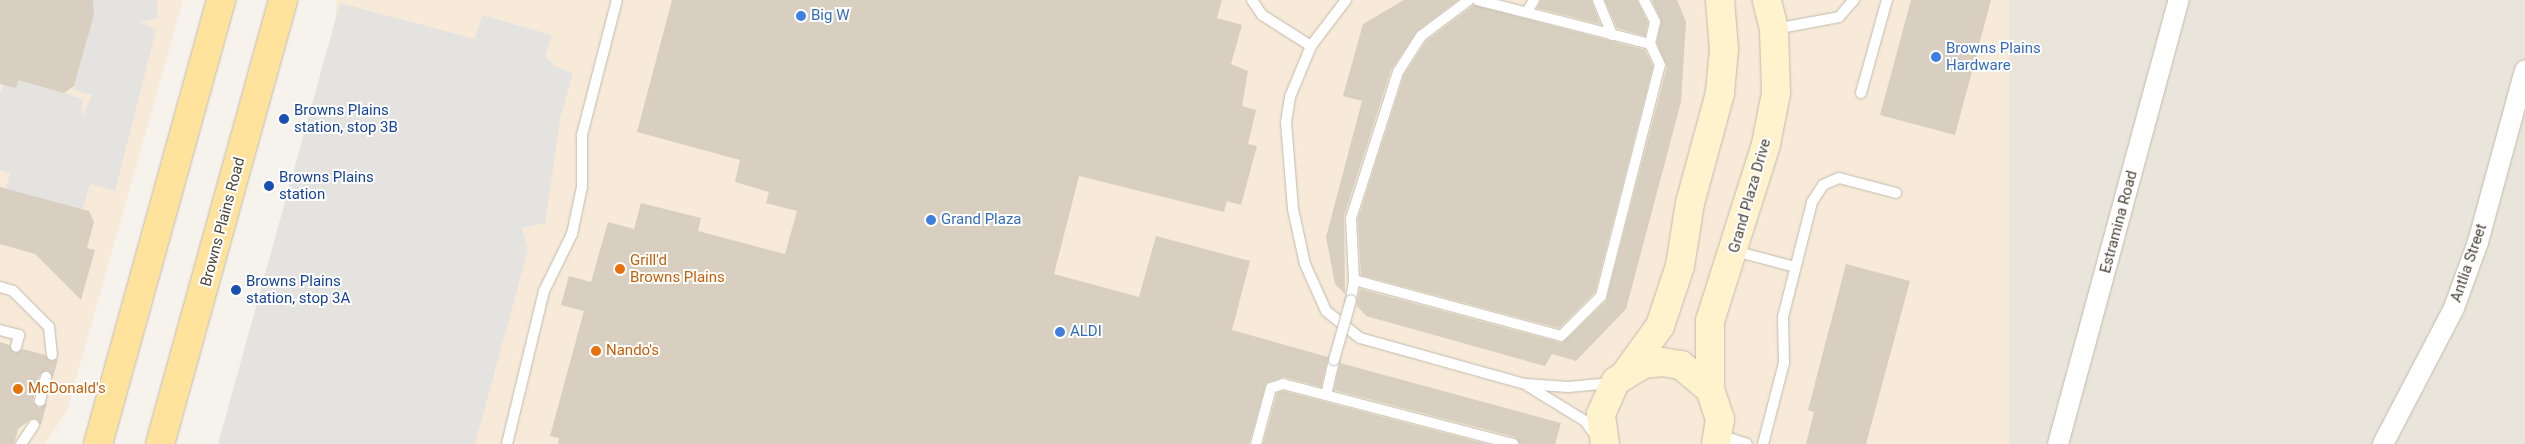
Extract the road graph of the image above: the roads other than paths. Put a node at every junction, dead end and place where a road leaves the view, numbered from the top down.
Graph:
1 (221, 0) edge
2 (283, 0) edge
3 (617, 0) edge
4 (1252, 0) edge
5 (1346, 0) edge
6 (1468, 0) edge
7 (1478, 0) edge
8 (1534, 0) edge
9 (1598, 0) edge
10 (1644, 0) edge
11 (1720, 0) edge
12 (1767, 0) edge
13 (1854, 0) edge
14 (1887, 0) edge
15 (2179, 0) edge
16 (1526, 12) junction
17 (1774, 29) junction
18 (1612, 35) junction
19 (1650, 44) junction
20 (1311, 46) junction
21 (2525, 70) edge
22 (1861, 93) dead end
23 (1896, 193) dead end
24 (1735, 251) junction
25 (1795, 267) junction
26 (1354, 280) junction
27 (0, 287) edge
28 (0, 330) edge
29 (16, 347) dead end
30 (52, 355) dead end
31 (46, 377) dead end
32 (1621, 377) junction
33 (1525, 384) junction
34 (1710, 389) junction
35 (1326, 395) junction
36 (40, 402) dead end
37 (34, 425) dead end
38 (1717, 439) edge
39 (161, 443) edge
40 (21, 444) edge
41 (98, 444) edge
42 (507, 444) edge
43 (1256, 444) edge
44 (1514, 444) edge
45 (1604, 444) edge
46 (1747, 444) edge
47 (1764, 444) edge
48 (2058, 444) edge
49 (2383, 444) edge

1 - 41 main road
2 - 39 main road, Browns Plains Road
3 - 42 lane
4 - 20 lane
5 - 20 lane
6 - 26 lane
7 - 16 lane
8 - 16 lane
9 - 18 lane
10 - 19 lane
11 - 32 street
12 - 17 street, Grand Plaza Drive
13 - 17 lane
14 - 22 lane
15 - 48 street, Estramina Road
16 - 18 lane
17 - 24 street, Grand Plaza Drive
18 - 19 lane
19 - 26 lane
20 - 33 lane
21 - 49 street, Antlia Street
23 - 25 lane
24 - 25 lane
24 - 34 street, Grand Plaza Drive
25 - 47 lane
26 - 35 lane, bridge
27 - 30 lane
28 - 29 lane
31 - 36 lane
32 - 33 lane
32 - 34 street
32 - 45 street
33 - 45 lane
34 - 38 street
35 - 43 lane
35 - 44 lane
37 - 40 lane
38 - 46 lane

